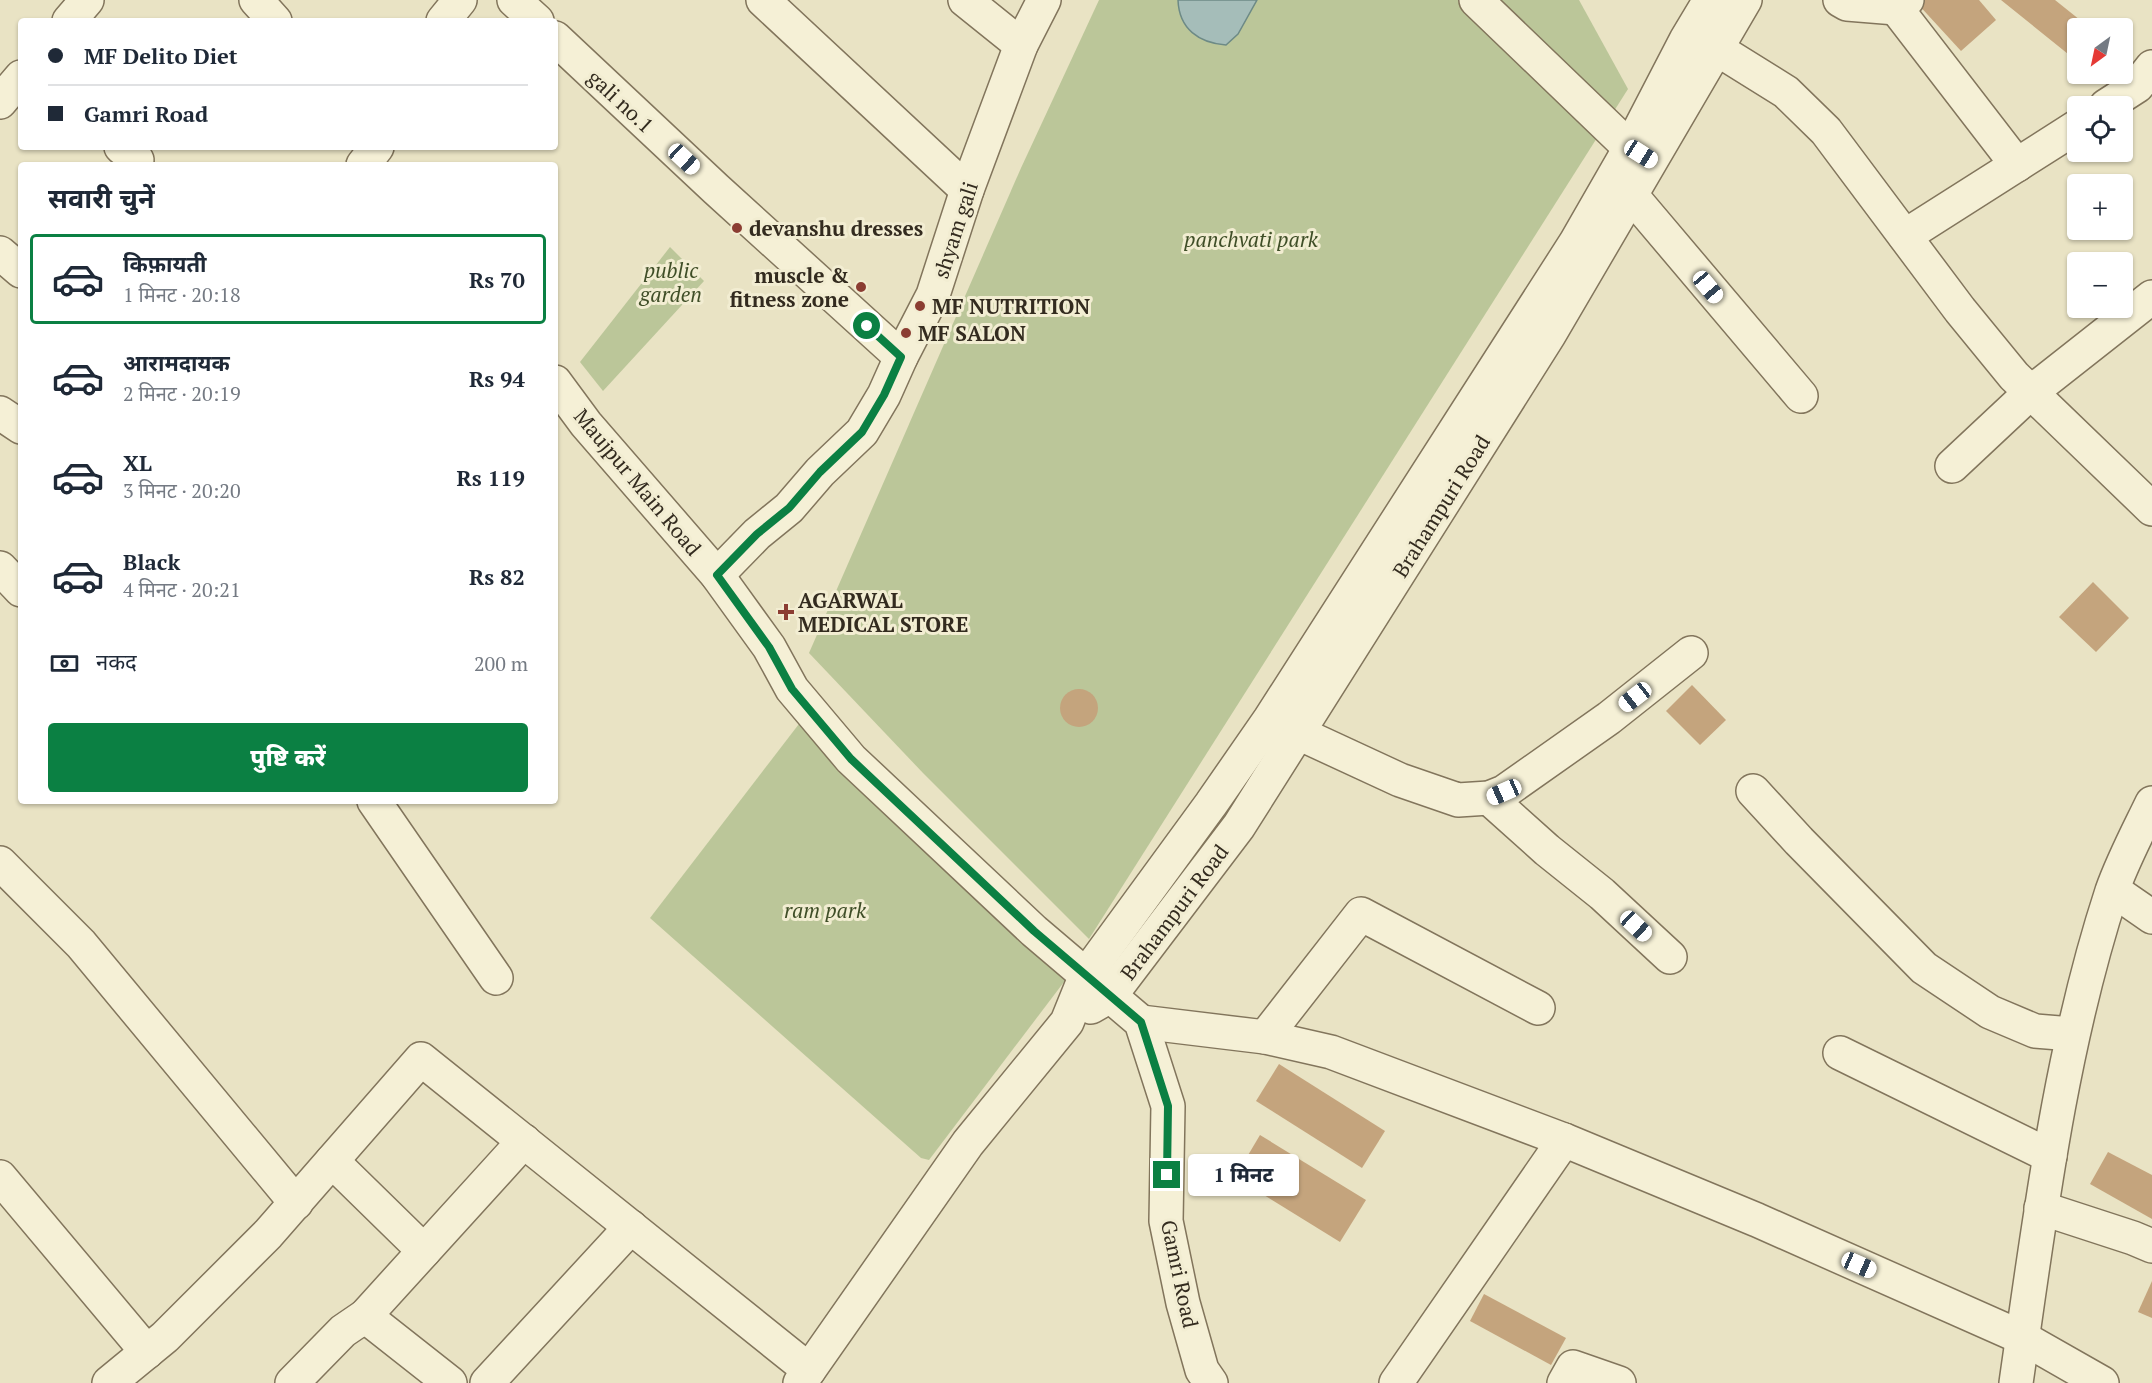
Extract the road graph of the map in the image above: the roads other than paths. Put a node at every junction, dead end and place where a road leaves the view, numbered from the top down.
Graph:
1 (87, 0) edge
2 (256, 0) edge
3 (460, 0) edge
4 (514, 0) edge
5 (763, 0) edge
6 (965, 0) edge
7 (1044, 0) edge
8 (1476, 0) edge
9 (1710, 0) edge
10 (1745, 0) edge
11 (1840, 0) edge
12 (1902, 4) edge
13 (72, 18) edge
14 (271, 18) edge
15 (445, 18) edge
16 (534, 18) edge
17 (558, 41) edge
18 (1021, 45) junction
19 (1717, 49) junction
20 (2152, 67) edge
21 (18, 81) edge
22 (2122, 96) edge
23 (0, 102) edge
24 (2067, 133) edge
25 (377, 150) edge
26 (382, 150) edge
27 (1641, 154) junction
28 (366, 162) edge
29 (392, 162) edge
30 (2017, 165) junction
31 (967, 190) junction
32 (1630, 195) junction
33 (1905, 236) junction
34 (0, 253) edge
35 (18, 268) edge
36 (2152, 297) edge
37 (901, 357) junction
38 (1511, 369) junction
39 (558, 386) edge
40 (2031, 393) junction
41 (1801, 396) dead end
42 (0, 413) edge
43 (18, 426) edge
44 (1952, 466) dead end
45 (2152, 509) edge
46 (18, 554) edge
47 (0, 562) edge
48 (0, 568) edge
49 (717, 575) junction
50 (18, 587) edge
51 (1691, 653) dead end
52 (1284, 726) junction
53 (1753, 791) dead end
54 (1489, 798) junction
55 (2152, 803) edge
56 (376, 804) edge
57 (0, 863) edge
58 (2113, 890) junction
59 (2152, 917) edge
60 (1670, 957) dead end
61 (496, 978) dead end
62 (1098, 985) junction
63 (1538, 1008) dead end
64 (1141, 1022) junction
65 (2072, 1034) junction
66 (1265, 1037) junction
67 (1840, 1053) dead end
68 (1564, 1140) junction
69 (524, 1141) junction
70 (2050, 1156) junction
71 (332, 1161) junction
72 (0, 1178) edge
73 (296, 1203) junction
74 (2041, 1208) junction
75 (631, 1227) junction
76 (2152, 1246) edge
77 (424, 1251) junction
78 (365, 1316) junction
79 (2023, 1338) junction
80 (147, 1352) junction
81 (805, 1376) edge
82 (1204, 1379) edge
83 (109, 1383) edge
84 (291, 1383) edge
85 (450, 1383) edge
86 (487, 1383) edge
87 (1396, 1383) edge
88 (1564, 1383) edge
89 (1619, 1383) edge
90 (2016, 1383) edge
91 (2102, 1383) edge

1 - 13 street
2 - 14 street
3 - 15 street
4 - 16 street
5 - 31 street
6 - 18 street
7 - 18 street, shyam gali
8 - 27 street
9 - 27 street, Brahampuri Road
10 - 19 street, Brahampuri Road
11 - 12 street
12 - 30 street
17 - 37 street, gali no.1
18 - 31 street, shyam gali
19 - 27 street, Brahampuri Road
19 - 33 street
20 - 22 street
21 - 23 street
24 - 30 street
25 - 28 street
26 - 29 street
27 - 32 street, Brahampuri Road
27 - 38 street, Brahampuri Road
30 - 33 street
31 - 37 street, shyam gali
32 - 38 street, Brahampuri Road
32 - 41 street
33 - 40 street
34 - 35 street
36 - 40 street
37 - 49 street, shyam gali
38 - 52 street, Brahampuri Road
39 - 49 street, Maujpur Main Road
40 - 44 street
40 - 45 street
42 - 43 street
46 - 47 street
48 - 50 street
49 - 62 street, Maujpur Main Road
51 - 54 street
52 - 54 street
52 - 62 street, Brahampuri Road
53 - 65 street
54 - 60 street
55 - 58 street
56 - 61 street
57 - 73 street
58 - 59 street
58 - 65 street
62 - 64 street
62 - 81 street, Brahampuri Road
63 - 66 street
64 - 66 street
64 - 82 street, Gamri Road
65 - 70 street
66 - 68 street
67 - 70 street
68 - 79 street
68 - 87 street
69 - 71 street
69 - 75 street
69 - 77 street
70 - 74 street
71 - 73 street
71 - 77 street
72 - 80 street
73 - 80 street
74 - 76 street
74 - 79 street
75 - 81 street
75 - 86 street
77 - 78 street
78 - 84 street
78 - 85 street
79 - 90 street
79 - 91 street
80 - 83 street
88 - 89 street

